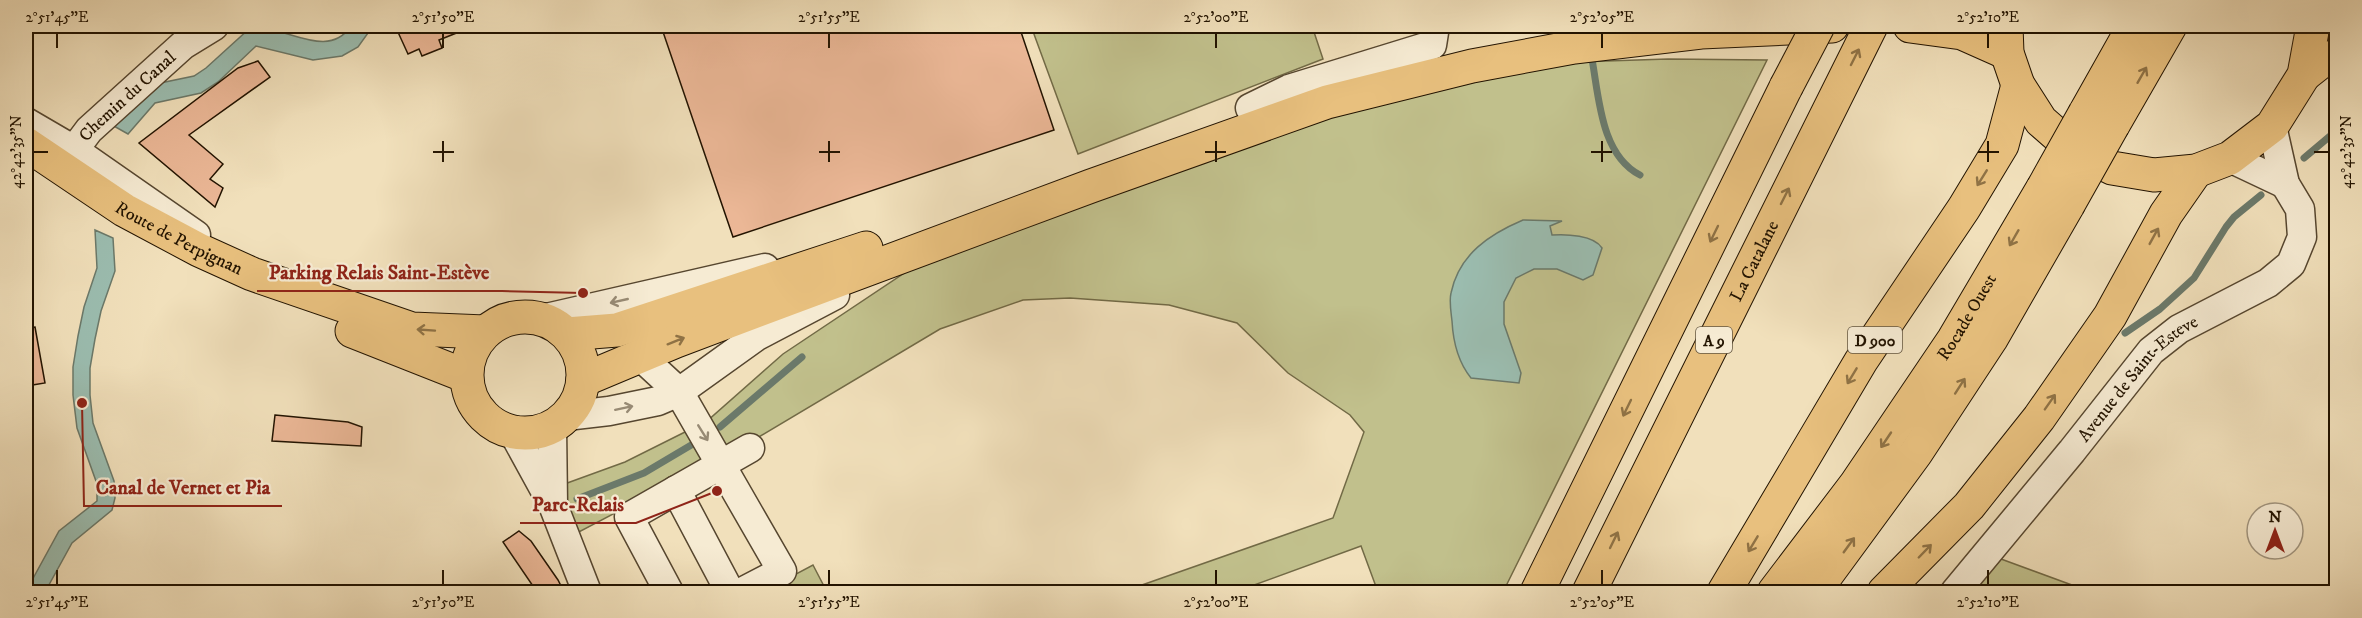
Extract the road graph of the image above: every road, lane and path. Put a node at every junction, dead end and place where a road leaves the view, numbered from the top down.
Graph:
1 (214, 26) edge
2 (1435, 26) edge
3 (1595, 26) edge
4 (1818, 26) edge
5 (1832, 26) edge
6 (1871, 26) edge
7 (1910, 26) edge
8 (2134, 26) edge
9 (2170, 26) edge
10 (2313, 26) edge
11 (2006, 39) edge
12 (2337, 56) edge
13 (2304, 75) junction
14 (2018, 85) junction
15 (1251, 108) junction
16 (2099, 119) junction
17 (26, 122) edge
18 (2272, 126) junction
19 (26, 144) edge
20 (74, 150) junction
21 (2230, 158) junction
22 (26, 164) edge
23 (2196, 171) junction
24 (2285, 184) junction
25 (2056, 196) junction
26 (937, 244) junction
27 (252, 274) junction
28 (554, 326) junction
29 (484, 332) junction
30 (640, 356) junction
31 (466, 376) junction
32 (583, 380) junction
33 (679, 392) junction
34 (559, 421) junction
35 (513, 432) junction
36 (750, 448) dead end
37 (722, 464) junction
38 (676, 490) junction
39 (553, 505) junction
40 (587, 592) edge
41 (669, 592) edge
42 (730, 592) edge
43 (742, 592) edge
44 (1537, 592) edge
45 (1588, 592) edge
46 (1724, 592) edge
47 (1774, 592) edge
48 (1814, 592) edge
49 (1884, 592) edge
50 (1955, 592) edge

1 - 20 street, Chemin du Canal
2 - 15 street
3 - 15 main road
4 -> 44 main road, A 9, bridge
5 - 26 main road
45 -> 6 main road, La Catalane / A 9
7 - 11 main road
8 - 16 main road, Rocade Ouest
16 -> 9 main road, Rocade Ouest
10 - 13 main road
11 - 14 main road
12 - 13 main road
13 - 18 main road
14 - 23 main road
14 -> 46 main road, D 900
15 -> 28 main road
16 - 25 main road, Rocade Ouest, bridge
17 - 20 street
18 - 21 main road
18 - 24 street, Avenue de Saint-Esteve
19 - 27 main road, Route de Perpignan
20 - 27 street
21 - 23 main road
21 - 24 street
22 - 31 main road, Route de Perpignan
49 -> 23 main road
24 - 50 street, Avenue de Saint-Esteve
25 -> 47 main road, Rocade Ouest
48 -> 25 main road, Rocade Ouest
30 -> 26 main road
26 - 33 street
29 -> 27 main road, Route de Perpignan
28 - 29 main road
28 - 32 main road
29 - 31 main road
30 - 32 main road
30 - 33 street
31 - 35 main road
32 - 34 main road
34 -> 33 street
33 -> 37 street
34 - 35 main road
34 - 39 street
35 - 39 street
36 - 37 street
37 - 38 street
37 - 43 street
38 - 41 street
38 - 42 street
39 - 40 street

